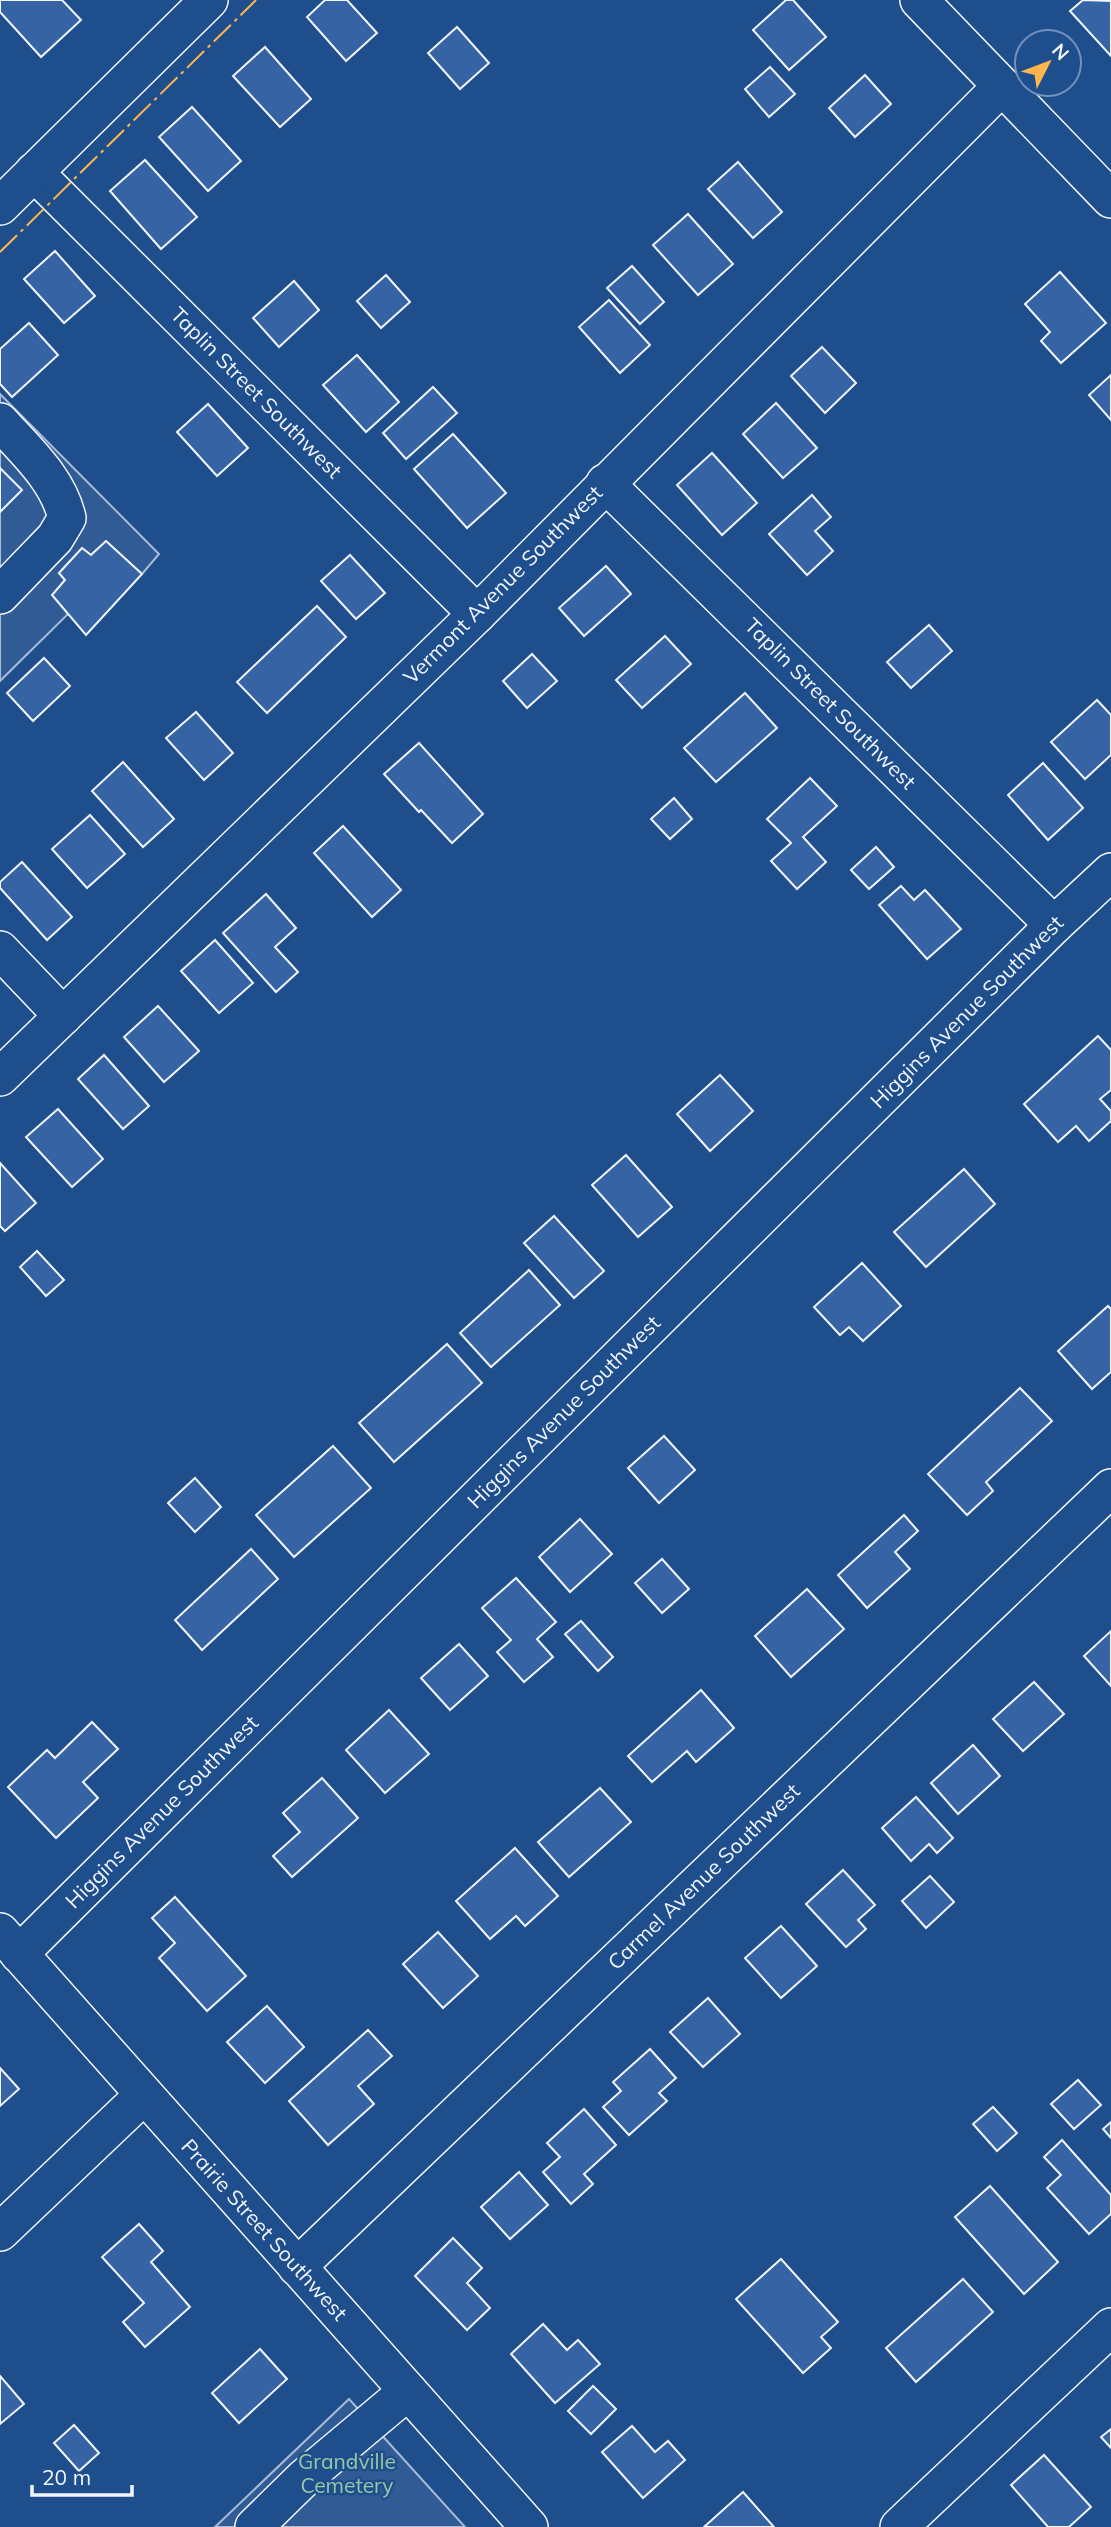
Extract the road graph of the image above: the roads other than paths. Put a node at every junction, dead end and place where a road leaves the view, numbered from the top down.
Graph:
1 (919, 0) edge
2 (195, 5) edge
3 (1001, 87) junction
4 (34, 172) junction
5 (1111, 199) edge
6 (0, 206) edge
7 (0, 422) edge
8 (605, 483) junction
9 (0, 596) edge
10 (477, 614) junction
11 (1111, 872) edge
12 (1054, 925) junction
13 (0, 950) edge
14 (63, 1016) junction
15 (0, 1077) edge
16 (1111, 1488) edge
17 (9, 1943) edge
18 (144, 2095) junction
19 (0, 2232) edge
20 (297, 2267) junction
21 (1111, 2327) edge
22 (408, 2391) junction
23 (254, 2527) edge
24 (529, 2527) edge
25 (899, 2527) edge

1 - 3 street
2 - 4 street
3 - 5 street
3 - 8 street, Vermont Avenue Southwest
4 - 6 street
4 - 10 street, Taplin Street Southwest
7 - 9 street
8 - 10 street, Vermont Avenue Southwest
8 - 12 street, Taplin Street Southwest
10 - 14 street, Vermont Avenue Southwest
11 - 12 street, Higgins Avenue Southwest
12 - 17 street, Higgins Avenue Southwest
13 - 14 street
14 - 15 street, Vermont Avenue Southwest
16 - 20 street, Carmel Avenue Southwest
17 - 18 street, Prairie Street Southwest
18 - 19 street
18 - 20 street, Prairie Street Southwest
20 - 22 street, Prairie Street Southwest
21 - 25 street
22 - 23 street
22 - 24 street, Prairie Street Southwest

